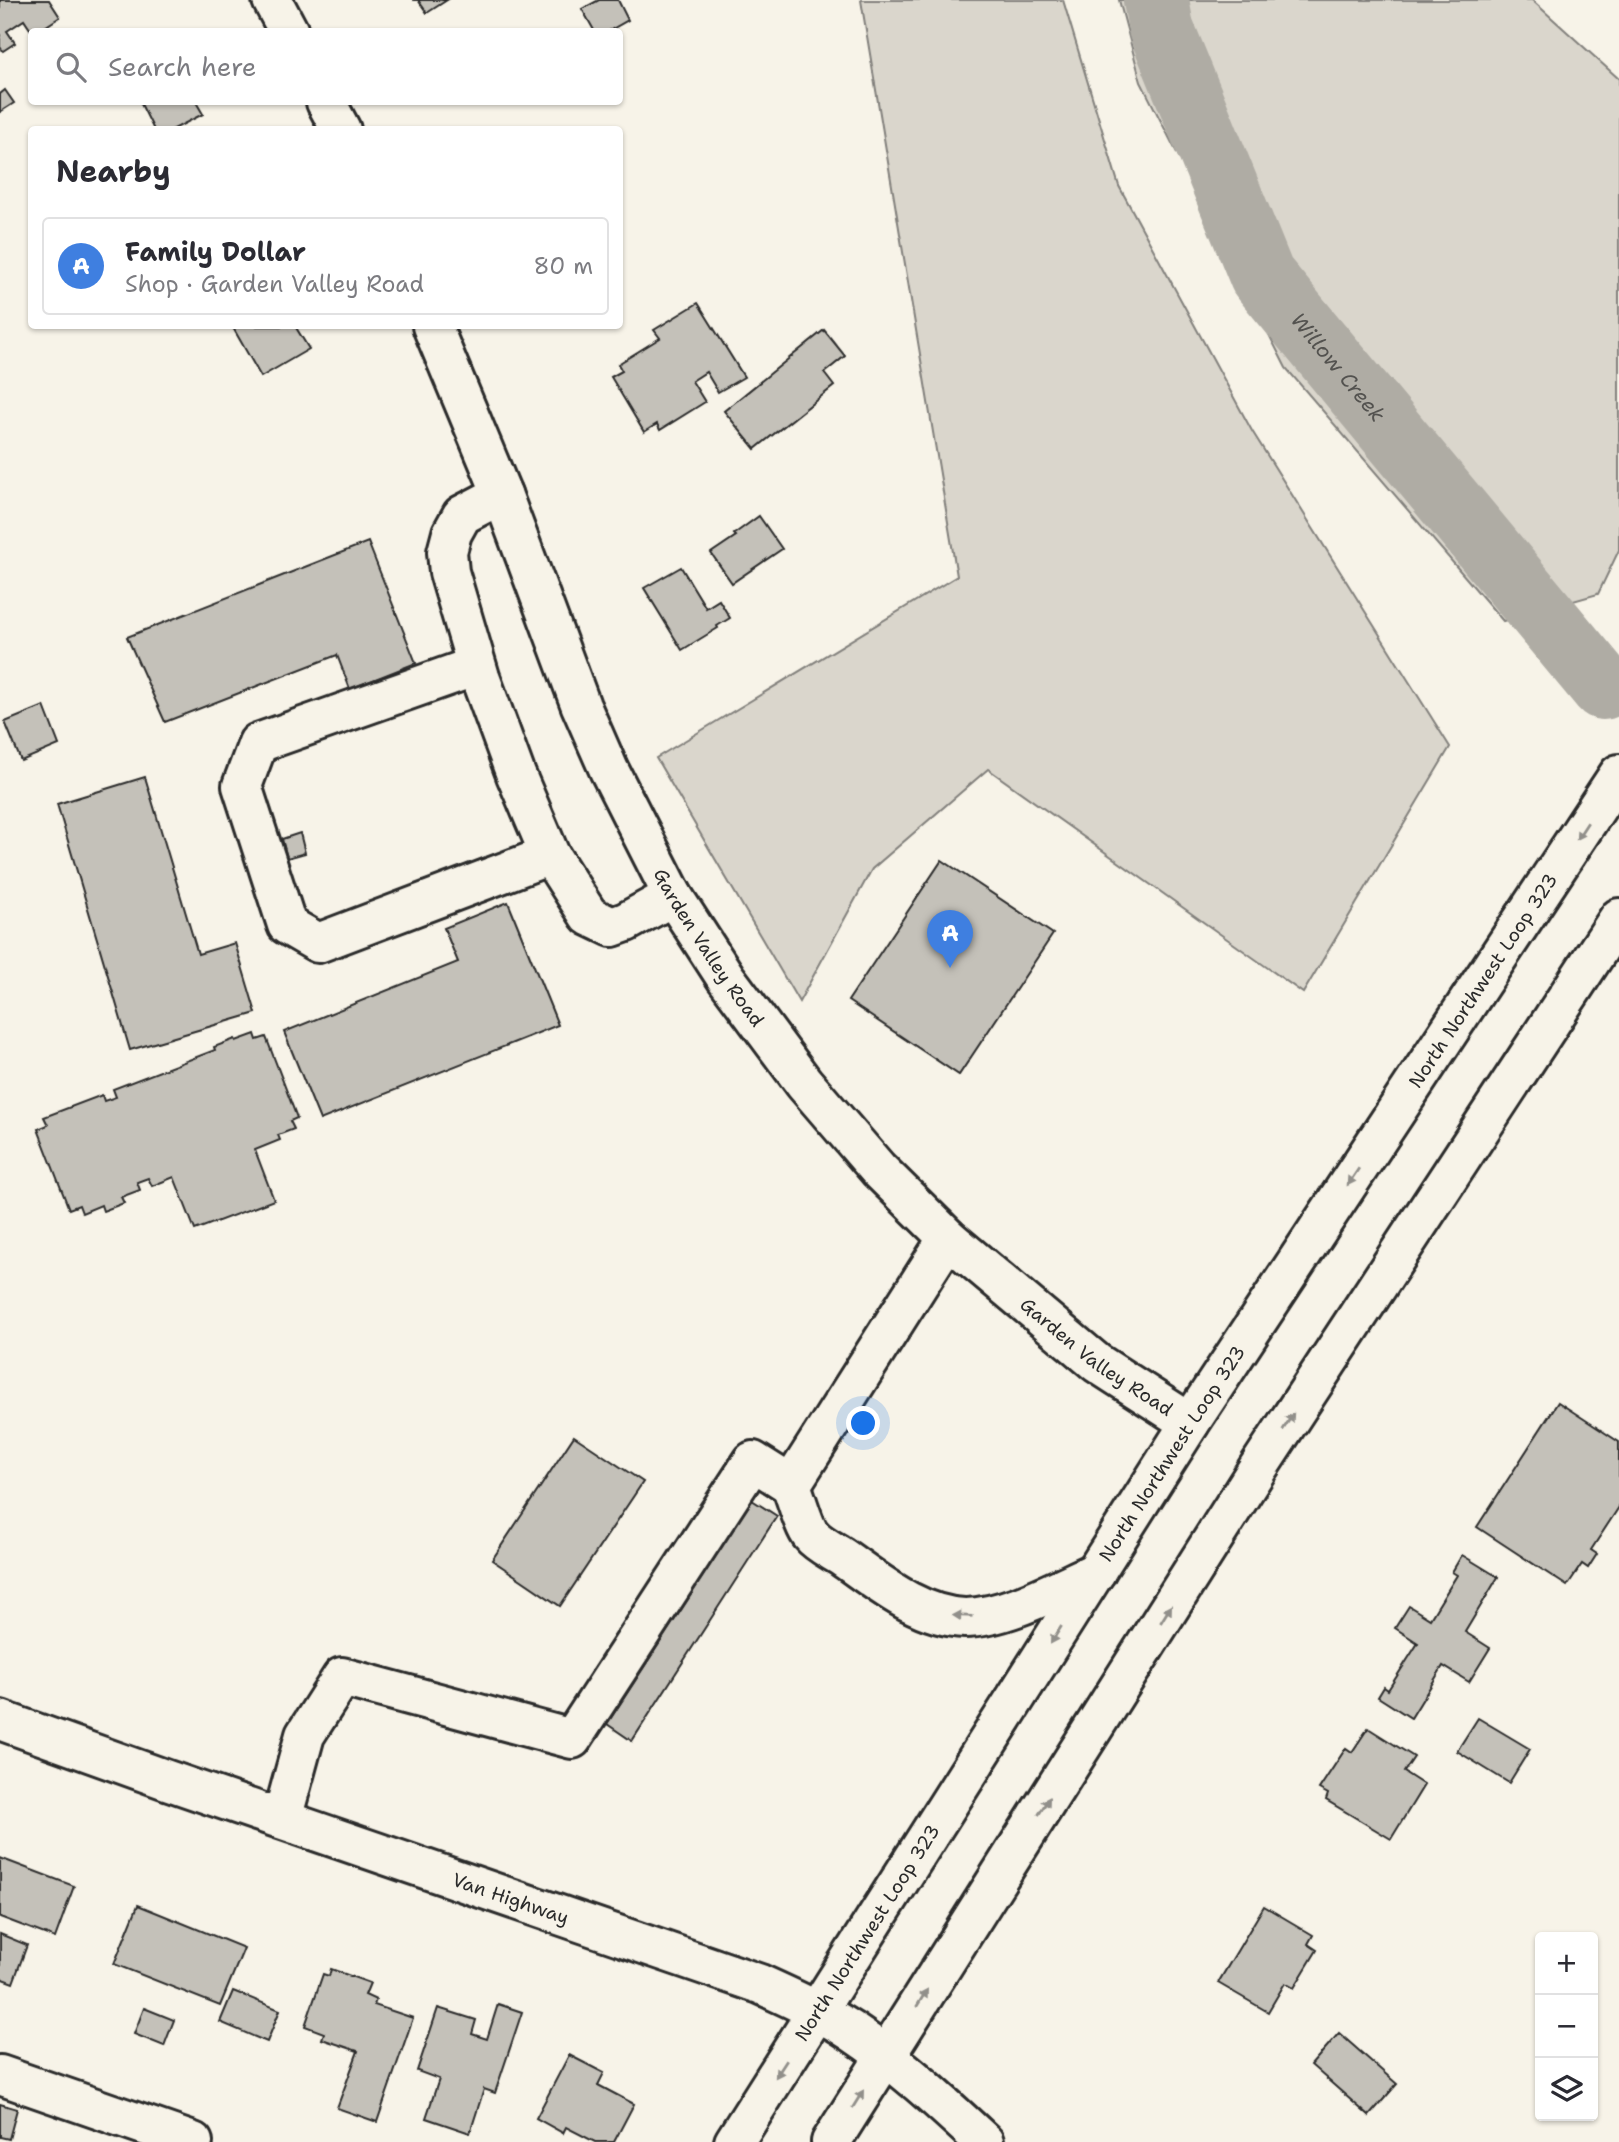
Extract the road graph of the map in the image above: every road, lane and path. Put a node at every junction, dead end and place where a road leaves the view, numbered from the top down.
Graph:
1 (272, 0) edge
2 (287, 28) edge
3 (328, 105) edge
4 (339, 126) edge
5 (433, 329) edge
6 (502, 495) junction
7 (476, 666) junction
8 (1619, 774) edge
9 (550, 855) junction
10 (673, 895) junction
11 (1614, 923) edge
12 (948, 1238) junction
13 (1190, 1423) junction
14 (791, 1485) junction
15 (1096, 1572) junction
16 (0, 1720) edge
17 (282, 1819) junction
18 (818, 2011) junction
19 (886, 2056) junction
20 (0, 2075) edge
21 (193, 2142) edge
22 (734, 2142) edge
23 (831, 2142) edge
24 (984, 2142) edge

1 - 2 main road
3 - 4 main road
5 - 6 main road, Garden Valley Road
6 - 7 main road
6 - 10 main road, Garden Valley Road
7 - 9 main road
7 - 9 main road
8 -> 13 main road, North Northwest Loop 323
9 - 10 main road
10 - 12 main road, Garden Valley Road
19 -> 11 main road
12 - 13 main road, Garden Valley Road
12 - 14 main road
13 - 15 main road, North Northwest Loop 323
15 -> 14 main road
14 - 17 main road
15 -> 18 main road, North Northwest Loop 323
16 - 17 main road, Van Highway
17 - 18 main road, Van Highway
18 - 19 main road, Van Highway
18 -> 22 main road, North Northwest Loop 323
23 -> 19 main road
19 - 24 main road, Van Highway
20 - 21 main road

